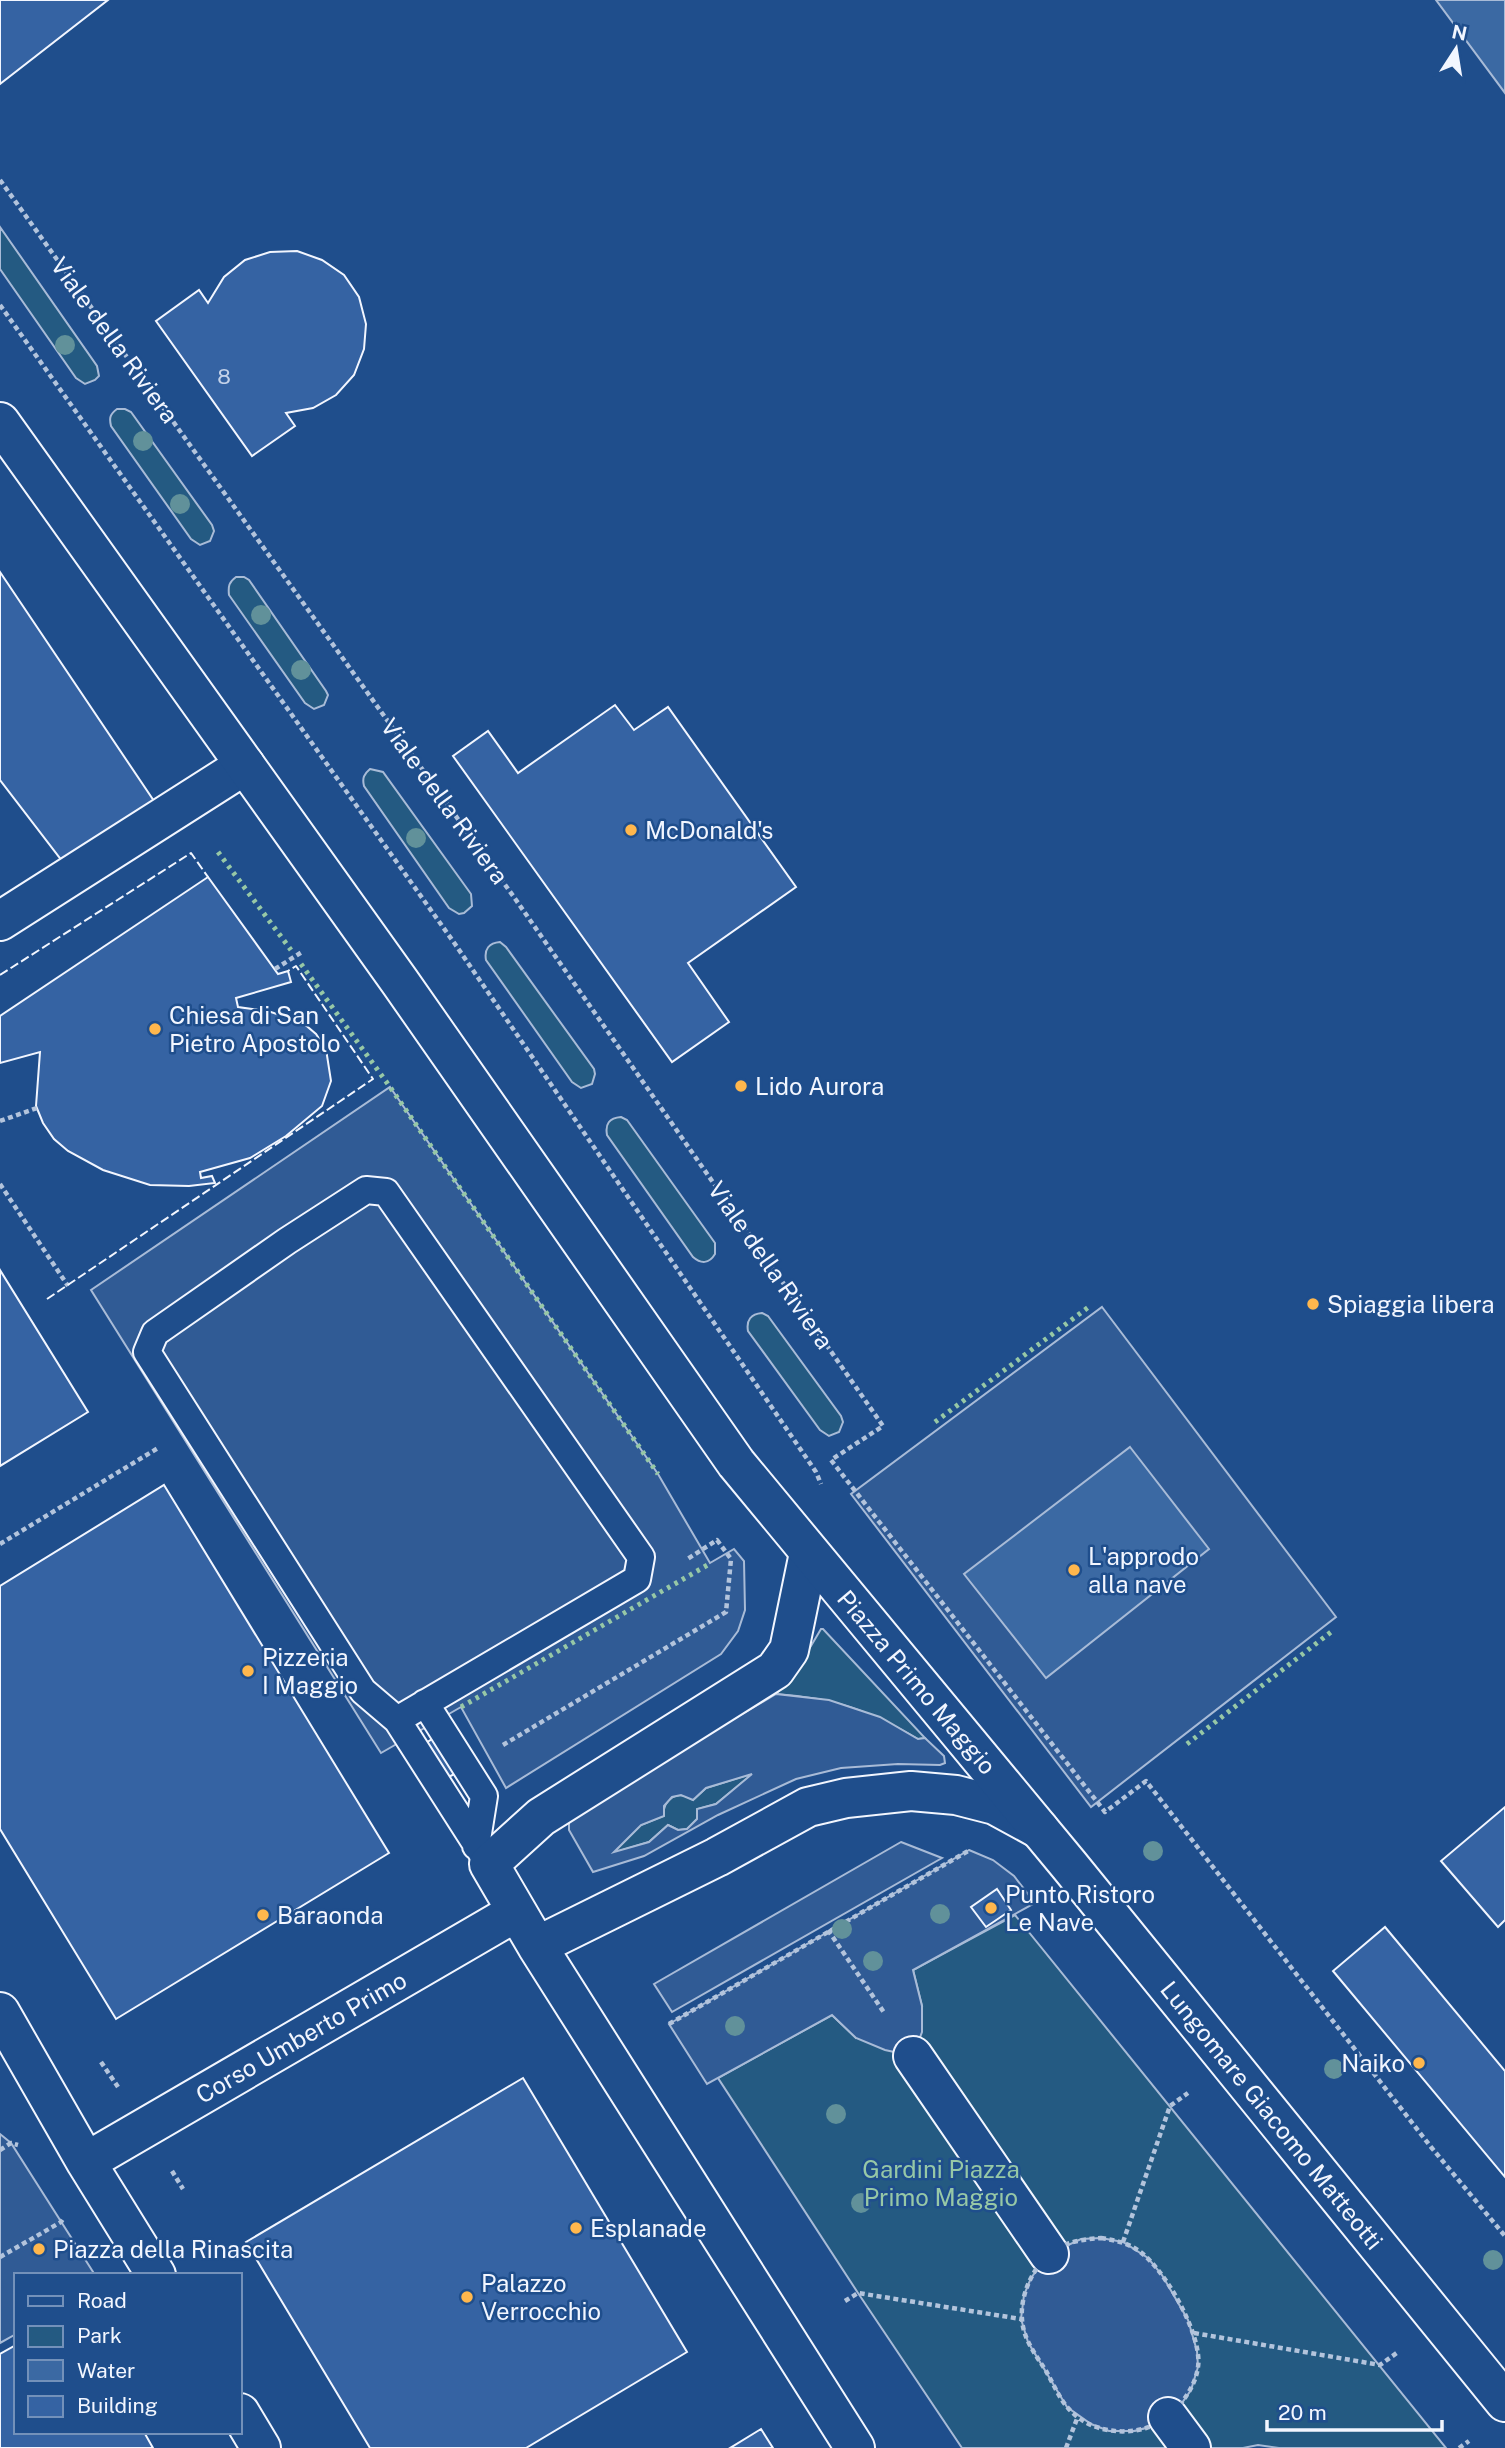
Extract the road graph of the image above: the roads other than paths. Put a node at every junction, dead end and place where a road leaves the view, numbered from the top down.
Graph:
1 (0, 422) edge
2 (246, 765) junction
3 (0, 921) edge
4 (809, 1553) junction
5 (425, 1703) junction
6 (397, 1720) junction
7 (1039, 1829) junction
8 (482, 1855) junction
9 (516, 1912) junction
10 (537, 1946) junction
11 (0, 2012) edge
12 (914, 2056) road end
13 (86, 2162) junction
14 (1049, 2254) dead end
15 (155, 2273) edge
16 (1505, 2402) edge
17 (242, 2416) edge
18 (1168, 2417) dead end
19 (261, 2448) edge
20 (855, 2448) edge
21 (1191, 2448) edge

1 - 2 street
2 - 3 street
2 - 4 street
4 - 7 street, Piazza Primo Maggio
4 - 8 street, Piazza Primo Maggio
5 - 6 lane
5 - 6 lane
5 - 8 lane
6 - 8 lane
7 - 10 street, Piazza Primo Maggio
7 - 16 street, Lungomare Giacomo Matteotti
8 - 9 street
9 - 10 street
9 - 13 street, Corso Umberto Primo
10 - 20 street
11 - 13 street
12 - 14 street
13 - 15 street
17 - 19 street
18 - 21 street

